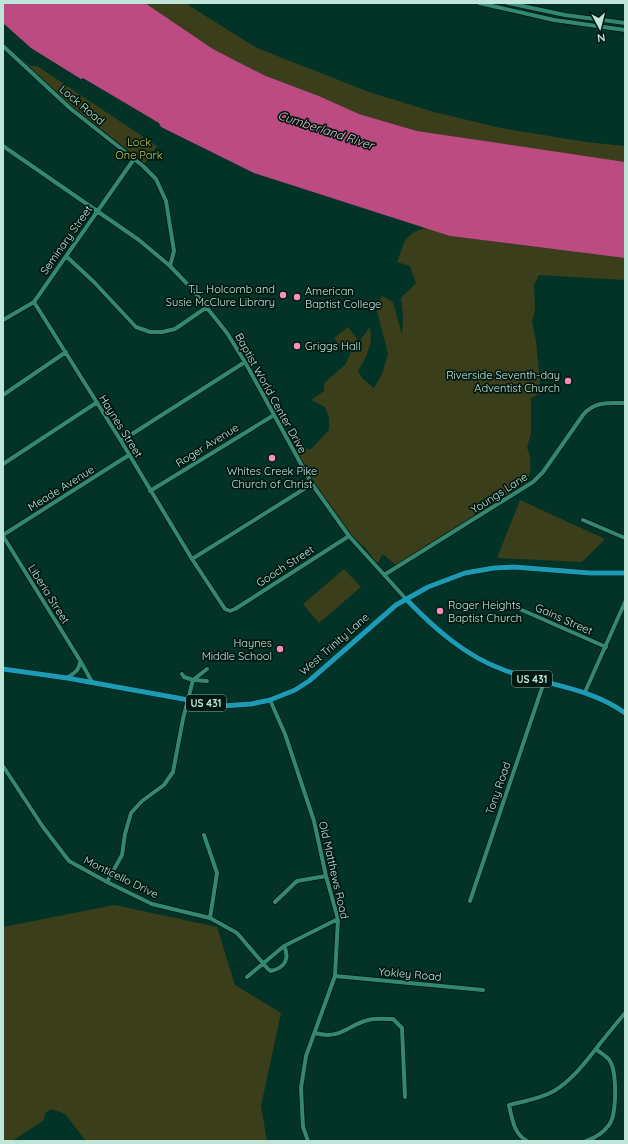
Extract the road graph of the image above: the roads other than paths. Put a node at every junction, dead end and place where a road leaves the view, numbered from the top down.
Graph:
1 (479, 3) edge
2 (508, 3) edge
3 (625, 23) edge
4 (625, 30) edge
5 (3, 46) edge
6 (3, 146) edge
7 (134, 159) junction
8 (97, 211) junction
9 (66, 256) junction
10 (170, 266) junction
11 (34, 302) junction
12 (207, 307) junction
13 (4, 318) edge
14 (66, 352) junction
15 (245, 362) junction
16 (3, 395) edge
17 (96, 403) junction
18 (625, 403) edge
19 (274, 415) junction
20 (121, 441) junction
21 (129, 456) junction
22 (3, 464) edge
23 (312, 484) junction
24 (150, 491) junction
25 (583, 520) dead end
26 (3, 535) edge
27 (349, 536) junction
28 (625, 538) edge
29 (192, 559) junction
30 (625, 573) edge
31 (384, 575) junction
32 (406, 599) junction
33 (625, 602) edge
34 (515, 607) dead end
35 (230, 611) joint
36 (606, 647) junction
37 (81, 662) junction
38 (3, 669) edge
39 (207, 669) dead end
40 (182, 674) dead end
41 (67, 678) junction
42 (193, 680) junction
43 (207, 681) dead end
44 (92, 682) junction
45 (544, 682) junction
46 (585, 692) junction
47 (189, 700) junction
48 (270, 700) junction
49 (625, 713) edge
50 (3, 766) edge
51 (204, 835) dead end
52 (326, 876) junction
53 (107, 882) junction
54 (470, 901) dead end
55 (275, 902) dead end
56 (210, 918) junction
57 (338, 919) junction
58 (284, 946) junction
59 (263, 963) junction
60 (335, 976) junction
61 (247, 977) dead end
62 (483, 990) dead end
63 (625, 1013) edge
64 (315, 1033) junction
65 (596, 1050) junction
66 (406, 1097) dead end
67 (308, 1141) edge
68 (527, 1141) edge
69 (586, 1141) edge

1 - 4 street
2 - 3 street
5 - 7 street, Lock Road
6 - 8 street, Baptist World Center Drive
7 - 8 street, Seminary Street
7 - 10 street, Lock Road
8 - 9 street, Seminary Street
8 - 10 street, Baptist World Center Drive
9 - 11 street, Seminary Street
9 - 12 street
10 - 12 street, Baptist World Center Drive
11 - 13 street, Seminary Street
11 - 14 street, Haynes Street
12 - 15 street, Baptist World Center Drive
14 - 16 street
14 - 17 street, Haynes Street
15 - 19 street, Baptist World Center Drive
15 - 20 street
17 - 20 street, Haynes Street
17 - 22 street
18 - 31 street, Youngs Lane
19 - 23 street, Baptist World Center Drive
19 - 24 street, Roger Avenue
20 - 21 street, Haynes Street
21 - 24 street, Haynes Street
21 - 26 street, Meade Avenue
23 - 27 street, Baptist World Center Drive
23 - 29 street
24 - 29 street, Haynes Street
25 - 28 street
26 - 37 street, Liberia Street
27 - 31 street, Baptist World Center Drive
27 - 35 street, Gooch Street
29 - 35 street, Haynes Street
30 - 32 main road, West Trinity Lane
31 - 32 street, Baptist World Center Drive
32 - 45 main road, US 431
32 - 48 main road, West Trinity Lane / US 431
33 - 36 street
34 - 36 street, Gains Street
36 - 46 street
37 - 41 street
37 - 44 street, Liberia Street
38 - 41 main road, West Trinity Lane / US 431
39 - 42 street
40 - 42 street
41 - 44 main road, West Trinity Lane / US 431
42 - 43 street
42 - 47 street
44 - 47 main road, West Trinity Lane / US 431
45 - 46 main road, US 431
45 - 54 street, Tony Road
46 - 49 main road, US 431
47 - 48 main road, West Trinity Lane / US 431
47 - 53 street
48 - 52 street, Old Matthews Road
50 - 53 street, Monticello Drive
51 - 56 street
52 - 55 street
52 - 57 street, Old Matthews Road
53 - 56 street, Monticello Drive
56 - 59 street, Monticello Drive
57 - 58 street
57 - 60 street, Old Matthews Road
58 - 59 street
58 - 59 street
59 - 61 street
60 - 62 street, Yokley Road
60 - 64 street, Old Matthews Road
63 - 65 street
64 - 66 street
64 - 67 street, Old Matthews Road
65 - 68 street
65 - 69 street

